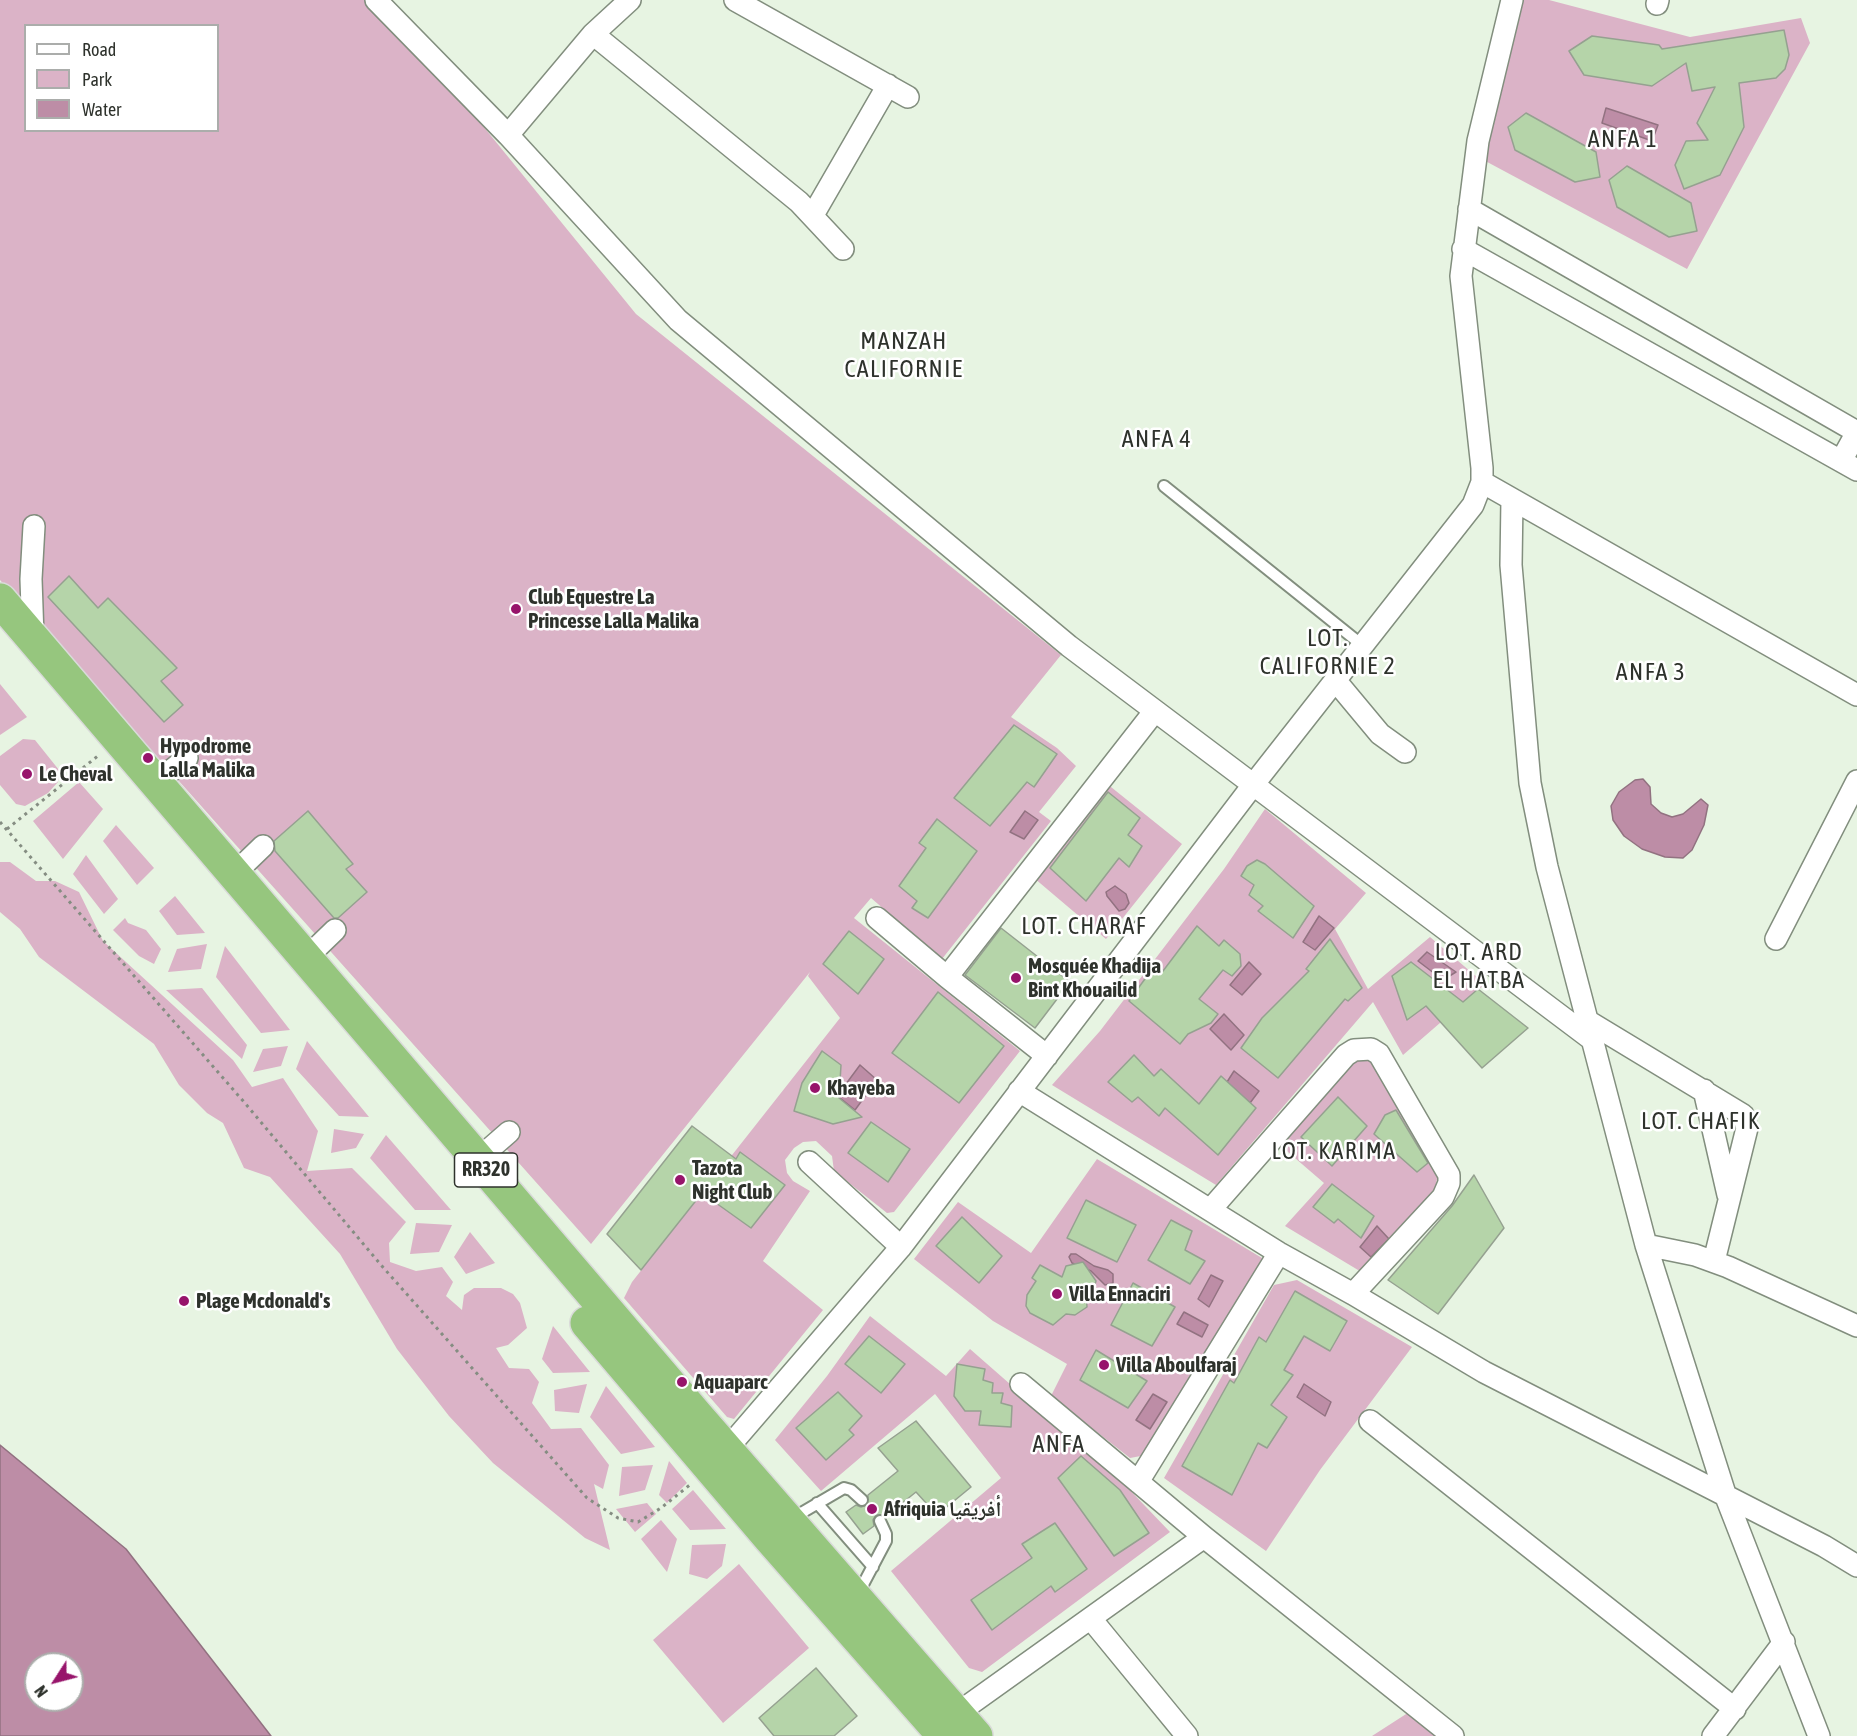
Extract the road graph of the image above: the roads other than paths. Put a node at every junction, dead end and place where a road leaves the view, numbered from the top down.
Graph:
1 (376, 0) edge
2 (630, 0) edge
3 (735, 0) edge
4 (1512, 0) edge
5 (593, 34) junction
6 (888, 85) junction
7 (908, 97) dead end
8 (508, 135) junction
9 (1469, 209) junction
10 (813, 215) junction
11 (843, 249) dead end
12 (1463, 249) junction
13 (1849, 465) edge
14 (1482, 482) junction
15 (1164, 486) dead end
16 (1512, 499) junction
17 (34, 526) dead end
18 (9, 621) edge
19 (1362, 645) junction
20 (1335, 680) junction
21 (1857, 695) edge
22 (1154, 712) junction
23 (1405, 752) dead end
24 (187, 758) dead end
25 (1857, 781) edge
26 (158, 782) junction
27 (1253, 785) junction
28 (263, 846) dead end
29 (235, 873) junction
30 (877, 918) dead end
31 (335, 930) dead end
32 (1776, 939) dead end
33 (306, 958) junction
34 (947, 977) junction
35 (1588, 1029) junction
36 (1047, 1056) junction
37 (1704, 1090) junction
38 (1019, 1091) junction
39 (509, 1132) dead end
40 (478, 1159) junction
41 (809, 1162) dead end
42 (1729, 1199) junction
43 (504, 1207) junction
44 (1211, 1209) junction
45 (1646, 1245) junction
46 (900, 1247) junction
47 (1280, 1253) junction
48 (1714, 1261) junction
49 (1353, 1293) junction
50 (1857, 1326) edge
51 (1021, 1384) dead end
52 (1370, 1421) dead end
53 (718, 1458) junction
54 (1138, 1482) junction
55 (1726, 1497) junction
56 (862, 1500) dead end
57 (817, 1503) junction
58 (880, 1521) dead end
59 (779, 1528) junction
60 (1204, 1537) junction
61 (1857, 1566) edge
62 (873, 1568) junction
63 (847, 1606) junction
64 (1091, 1619) junction
65 (1784, 1642) junction
66 (1735, 1709) junction
67 (954, 1728) edge
68 (1187, 1736) edge
69 (1453, 1736) edge
70 (1713, 1736) edge
71 (1819, 1736) edge

1 - 8 street
2 - 5 street
3 - 6 street
4 - 9 street
5 - 8 street
5 - 10 street
6 - 7 street
6 - 10 street
8 - 22 street
9 - 12 street
9 - 13 street
10 - 11 street
12 - 13 street
12 - 14 street
14 - 16 street
14 - 19 street
15 - 19 lane
16 - 21 street
16 - 35 street
17 - 18 street
18 - 26 highway, RR320
18 - 43 highway, RR320
19 - 20 street
20 - 23 street
20 - 27 street
22 - 27 street
22 - 34 street
24 - 26 street
25 - 32 street
26 - 29 highway, RR320
27 - 35 street
27 - 36 street
28 - 29 street
29 - 33 highway, RR320
30 - 34 street
31 - 33 street
33 - 40 highway, RR320
34 - 36 street
35 - 37 street
35 - 45 street
36 - 38 street
37 - 42 street
37 - 42 street
38 - 44 street
38 - 46 street
39 - 40 street
40 - 43 highway, RR320
41 - 46 street
42 - 48 street
43 - 53 highway, RR320
44 - 47 street
44 - 49 street
45 - 48 street
45 - 55 street
46 - 53 street
47 - 49 street
47 - 54 street
48 - 50 street
49 - 55 street
51 - 54 street
52 - 66 street
53 - 59 highway, RR320
54 - 60 street
55 - 61 street
55 - 65 street
56 - 57 lane
57 - 59 lane
57 - 62 lane
58 - 62 lane
59 - 63 highway, RR320
60 - 64 street
60 - 69 street
62 - 63 lane
63 - 67 highway, RR320
64 - 67 street
64 - 68 street
65 - 66 street
65 - 71 street
66 - 70 street

